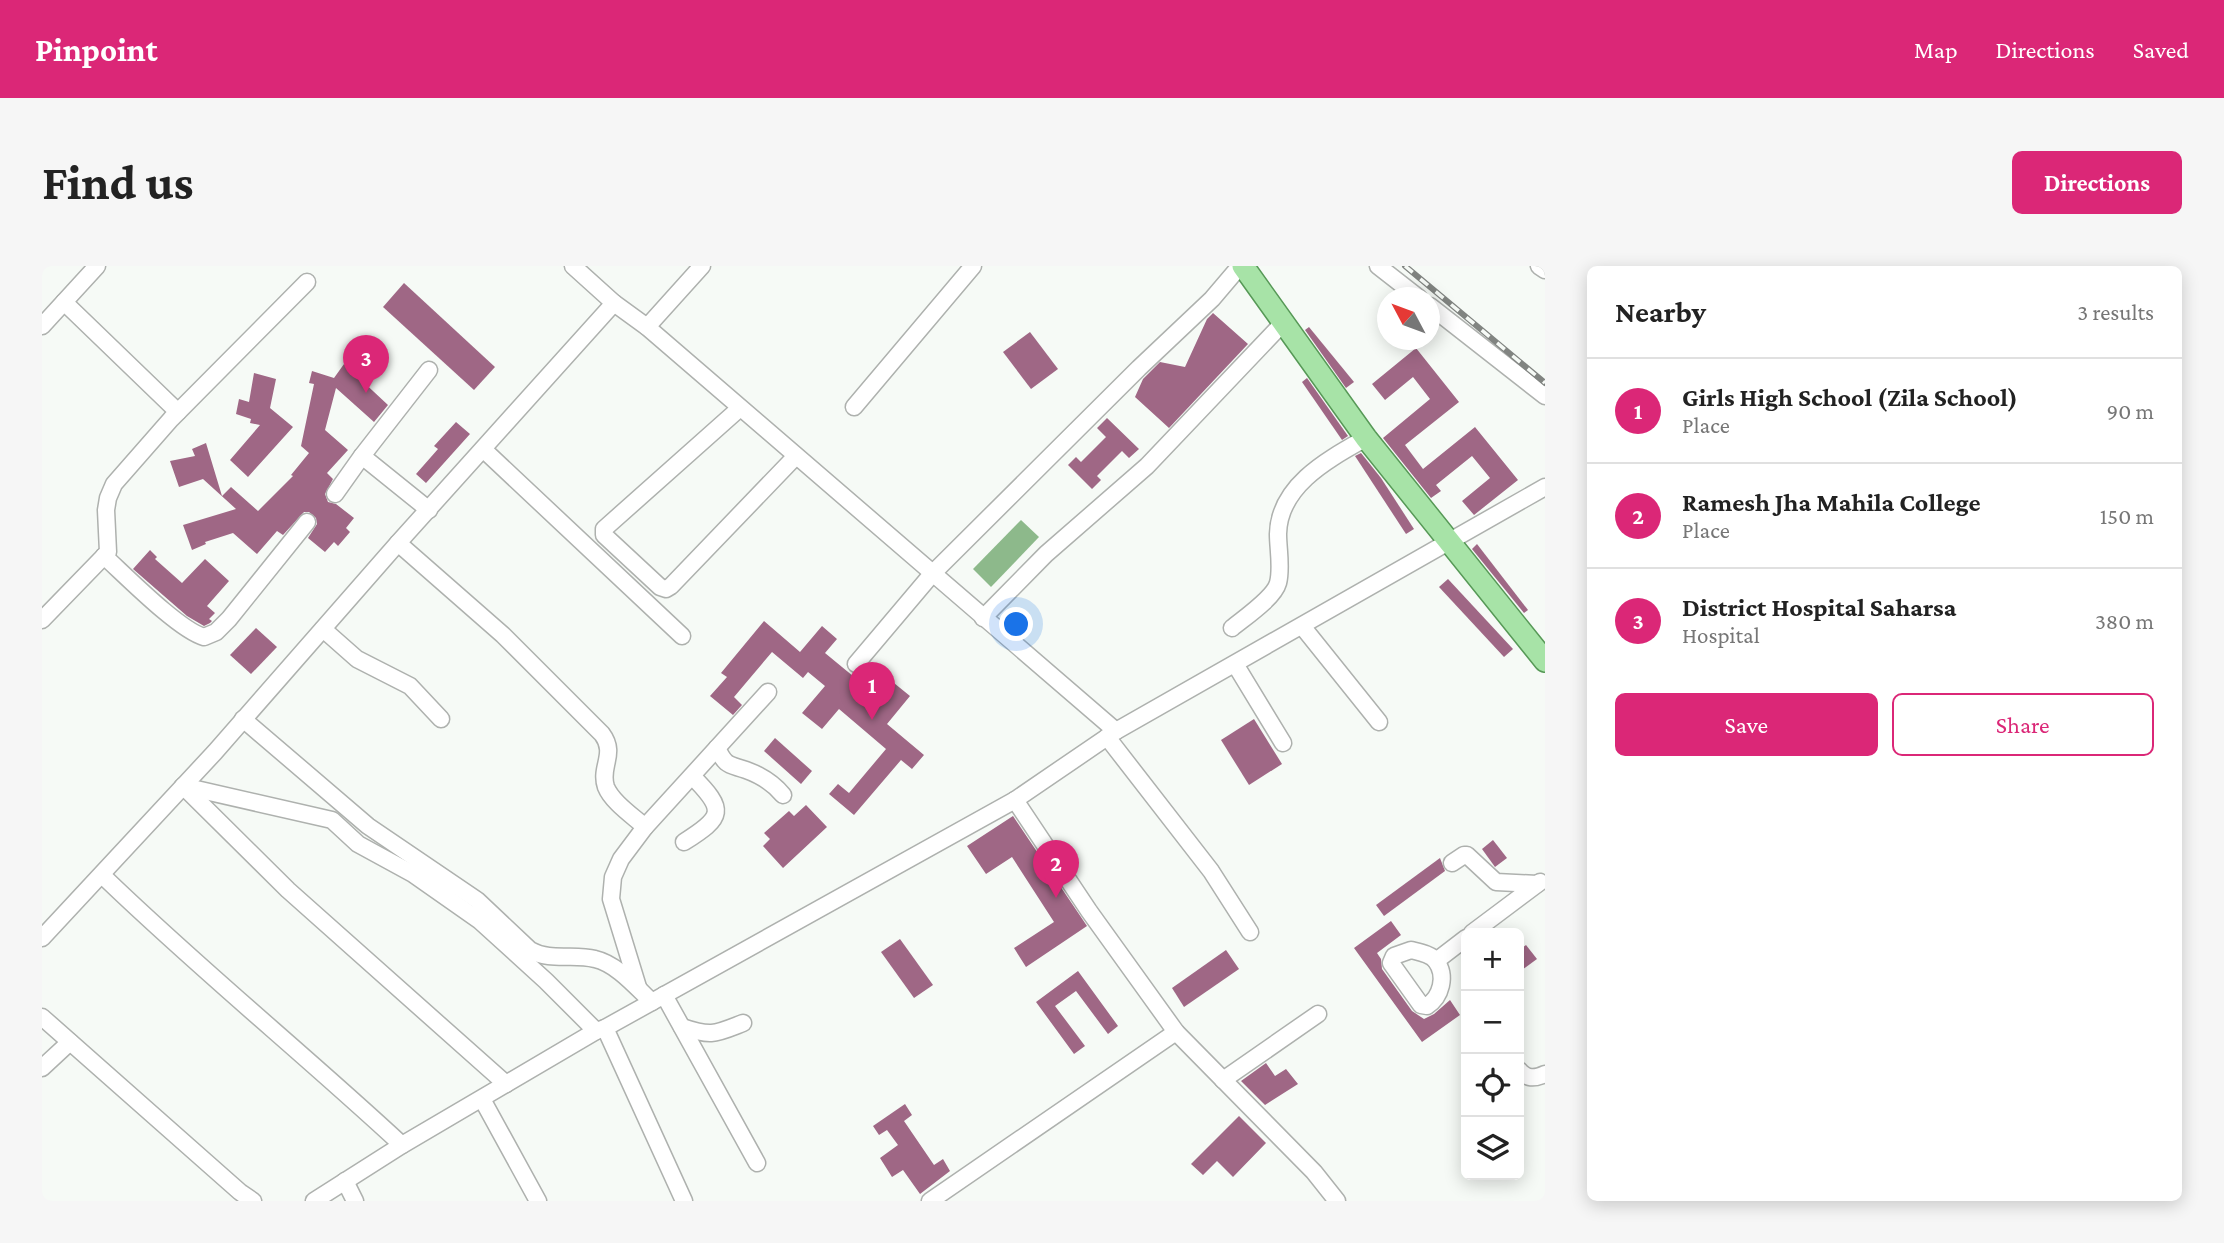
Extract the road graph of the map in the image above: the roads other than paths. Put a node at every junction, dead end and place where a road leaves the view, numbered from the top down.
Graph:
1 (97, 266) edge
2 (573, 266) edge
3 (702, 266) edge
4 (972, 266) edge
5 (1242, 266) edge
6 (1378, 266) edge
7 (1538, 266) edge
8 (1545, 270) edge
9 (307, 282) dead end
10 (1405, 287) edge
11 (64, 302) junction
12 (614, 303) junction
13 (1440, 314) edge
14 (1283, 323) junction
15 (42, 326) edge
16 (647, 327) junction
17 (429, 370) dead end
18 (1545, 396) edge
19 (855, 407) dead end
20 (740, 408) junction
21 (178, 412) junction
22 (1366, 438) junction
23 (483, 449) junction
24 (362, 456) junction
25 (796, 456) junction
26 (1545, 487) edge
27 (335, 494) dead end
28 (429, 510) junction
29 (307, 522) dead end
30 (1449, 543) junction
31 (398, 544) junction
32 (104, 556) junction
33 (932, 575) junction
34 (983, 618) junction
35 (42, 620) edge
36 (1302, 626) junction
37 (1232, 628) dead end
38 (323, 629) junction
39 (682, 636) dead end
40 (1545, 661) edge
41 (856, 664) dead end
42 (1235, 664) junction
43 (768, 692) dead end
44 (243, 719) junction
45 (440, 719) dead end
46 (1379, 722) dead end
47 (1111, 734) junction
48 (1283, 743) dead end
49 (717, 748) junction
50 (692, 776) junction
51 (183, 786) junction
52 (783, 795) dead end
53 (1016, 800) junction
54 (645, 827) junction
55 (684, 842) dead end
56 (1451, 863) dead end
57 (102, 875) junction
58 (1541, 881) edge
59 (1479, 928) edge
60 (1250, 932) dead end
61 (42, 938) edge
62 (1461, 942) edge
63 (1436, 961) dead end
64 (639, 990) junction
65 (658, 999) junction
66 (1318, 1014) dead end
67 (42, 1017) edge
68 (743, 1023) dead end
69 (682, 1027) junction
70 (601, 1030) junction
71 (1176, 1032) junction
72 (70, 1042) junction
73 (42, 1068) edge
74 (1524, 1074) edge
75 (1545, 1074) edge
76 (1223, 1080) junction
77 (506, 1084) junction
78 (482, 1099) junction
79 (402, 1146) junction
80 (757, 1163) dead end
81 (345, 1181) junction
82 (241, 1198) edge
83 (314, 1201) edge
84 (355, 1201) edge
85 (538, 1201) edge
86 (684, 1201) edge
87 (930, 1201) edge
88 (1337, 1201) edge

1 - 11 street
2 - 12 street
3 - 16 street
4 - 19 street
5 - 14 main road
5 - 33 street
6 - 10 street
7 - 8 street
9 - 21 street
11 - 15 street
11 - 21 street
12 - 16 street
12 - 23 street
13 - 18 street
14 - 22 main road
14 - 34 street
16 - 20 street
17 - 24 street
20 - 25 street
20 - 25 street
21 - 32 street
22 - 30 main road
22 - 37 street
23 - 28 street
23 - 39 street
24 - 27 street
24 - 28 street
25 - 33 street
26 - 30 street
28 - 31 street
29 - 32 street
30 - 36 street
30 - 40 main road
31 - 38 street
31 - 54 street
32 - 35 street
33 - 34 street
33 - 41 street
34 - 47 street
36 - 42 street
36 - 46 street
38 - 44 street
38 - 45 street
42 - 47 street
42 - 48 street
43 - 49 street
44 - 51 street
44 - 64 street
47 - 53 street
47 - 60 street
49 - 50 street
49 - 52 street
50 - 54 street
50 - 55 street
51 - 57 street
51 - 70 street
51 - 77 street
53 - 65 street
53 - 71 street
54 - 64 street
56 - 58 street
57 - 61 street
57 - 79 street
58 - 59 street
62 - 63 street
64 - 65 street
65 - 69 street
65 - 70 street
66 - 76 street
67 - 72 street
68 - 69 street
69 - 80 street
70 - 77 street
70 - 86 street
71 - 76 street
71 - 87 street
72 - 73 street
72 - 82 street
74 - 75 street
76 - 88 street
77 - 78 street
78 - 79 street
78 - 85 street
79 - 81 street
81 - 83 street
81 - 84 street

